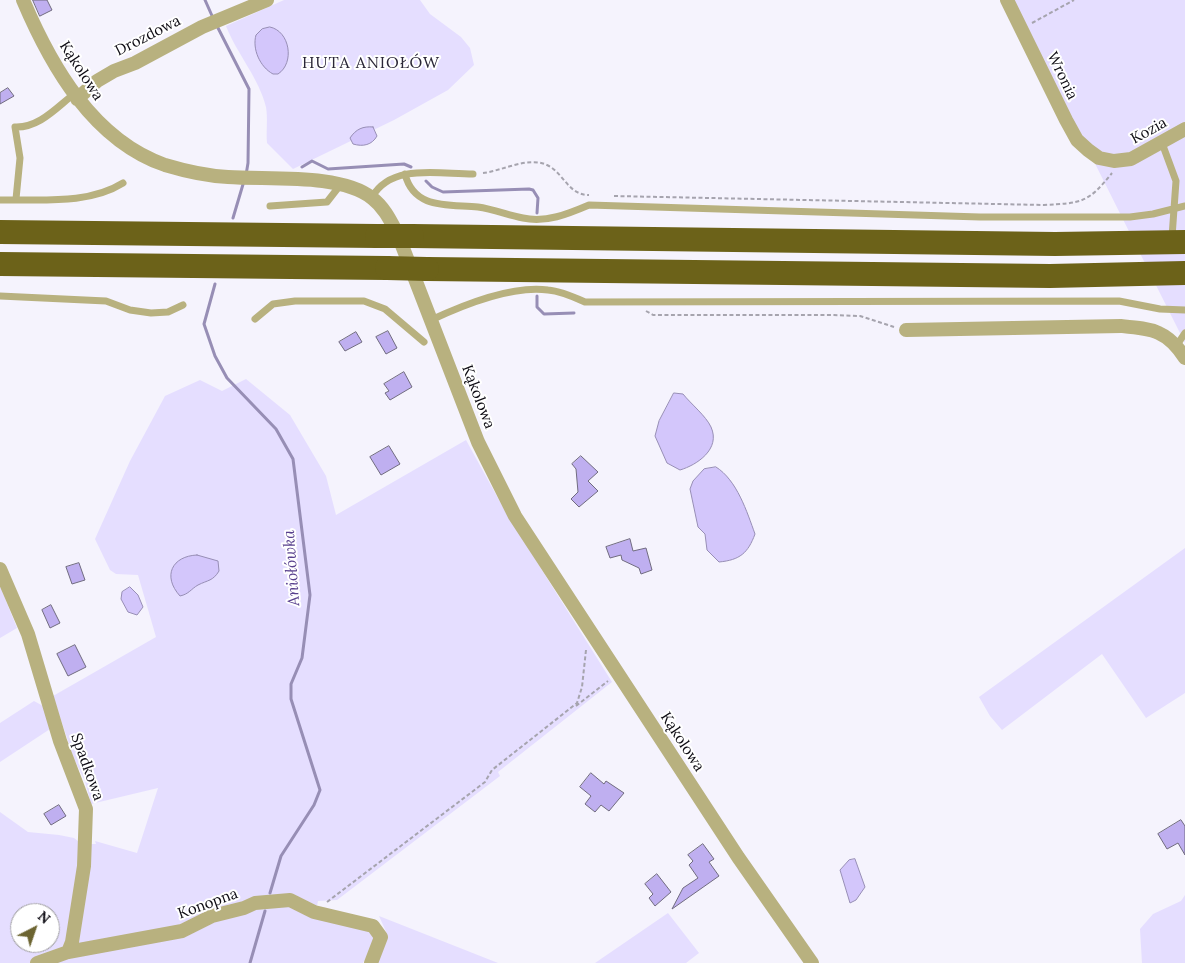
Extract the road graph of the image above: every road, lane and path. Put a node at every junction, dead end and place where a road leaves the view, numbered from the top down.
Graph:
1 (23, 0) edge
2 (267, 0) edge
3 (1007, 0) edge
4 (1074, 0) edge
5 (1022, 29) junction
6 (76, 96) junction
7 (1185, 129) edge
8 (1162, 143) junction
9 (1099, 158) joint
10 (1114, 161) junction
11 (405, 174) junction
12 (473, 174) joint
13 (123, 183) dead end
14 (341, 184) junction
15 (593, 195) dead end
16 (612, 196) dead end
17 (372, 197) junction
18 (16, 199) junction
19 (0, 200) edge
20 (270, 206) dead end
21 (1185, 206) edge
22 (1173, 207) junction
23 (0, 232) edge
24 (1178, 243) edge
25 (0, 264) edge
26 (1185, 273) edge
27 (0, 296) edge
28 (624, 302) junction
29 (183, 305) dead end
30 (1185, 310) edge
31 (255, 319) dead end
32 (431, 320) junction
33 (906, 330) joint
34 (1185, 333) edge
35 (424, 342) dead end
36 (1177, 345) junction
37 (1185, 358) edge
38 (0, 569) edge
39 (585, 625) junction
40 (617, 673) junction
41 (569, 712) junction
42 (314, 912) junction
43 (68, 952) junction
44 (37, 963) edge
45 (371, 963) edge
46 (812, 963) edge

1 - 6 street, Kąkolowa
2 - 6 street, Drozdowa
3 - 5 street, Wronia
4 - 5 path
5 - 9 street, Wronia
6 - 14 street, Kąkolowa
6 - 18 lane
7 - 8 street, Kozia
8 - 10 street, Kozia
8 - 22 lane
9 - 10 street, Kozia
10 - 16 path
11 - 12 lane
11 - 17 lane
11 - 22 lane
12 - 15 path
13 - 18 lane
14 - 17 street, Kąkolowa
14 - 20 lane
17 - 32 street, Kąkolowa
18 - 19 lane
21 - 22 lane
22 - 24 lane
23 - 24 highway, bridge
25 - 26 highway, bridge
27 - 29 lane
28 - 30 lane
28 - 32 lane
28 - 33 path
31 - 35 lane
32 - 39 street, Kąkolowa
33 - 36 street
34 - 36 lane
36 - 37 street
38 - 43 street, Spadkowa
39 - 40 street, Kąkolowa
39 - 41 path
40 - 41 path
40 - 46 street, Kąkolowa
41 - 42 path
42 - 43 street, Konopna
42 - 45 street, Konopna
43 - 44 street

